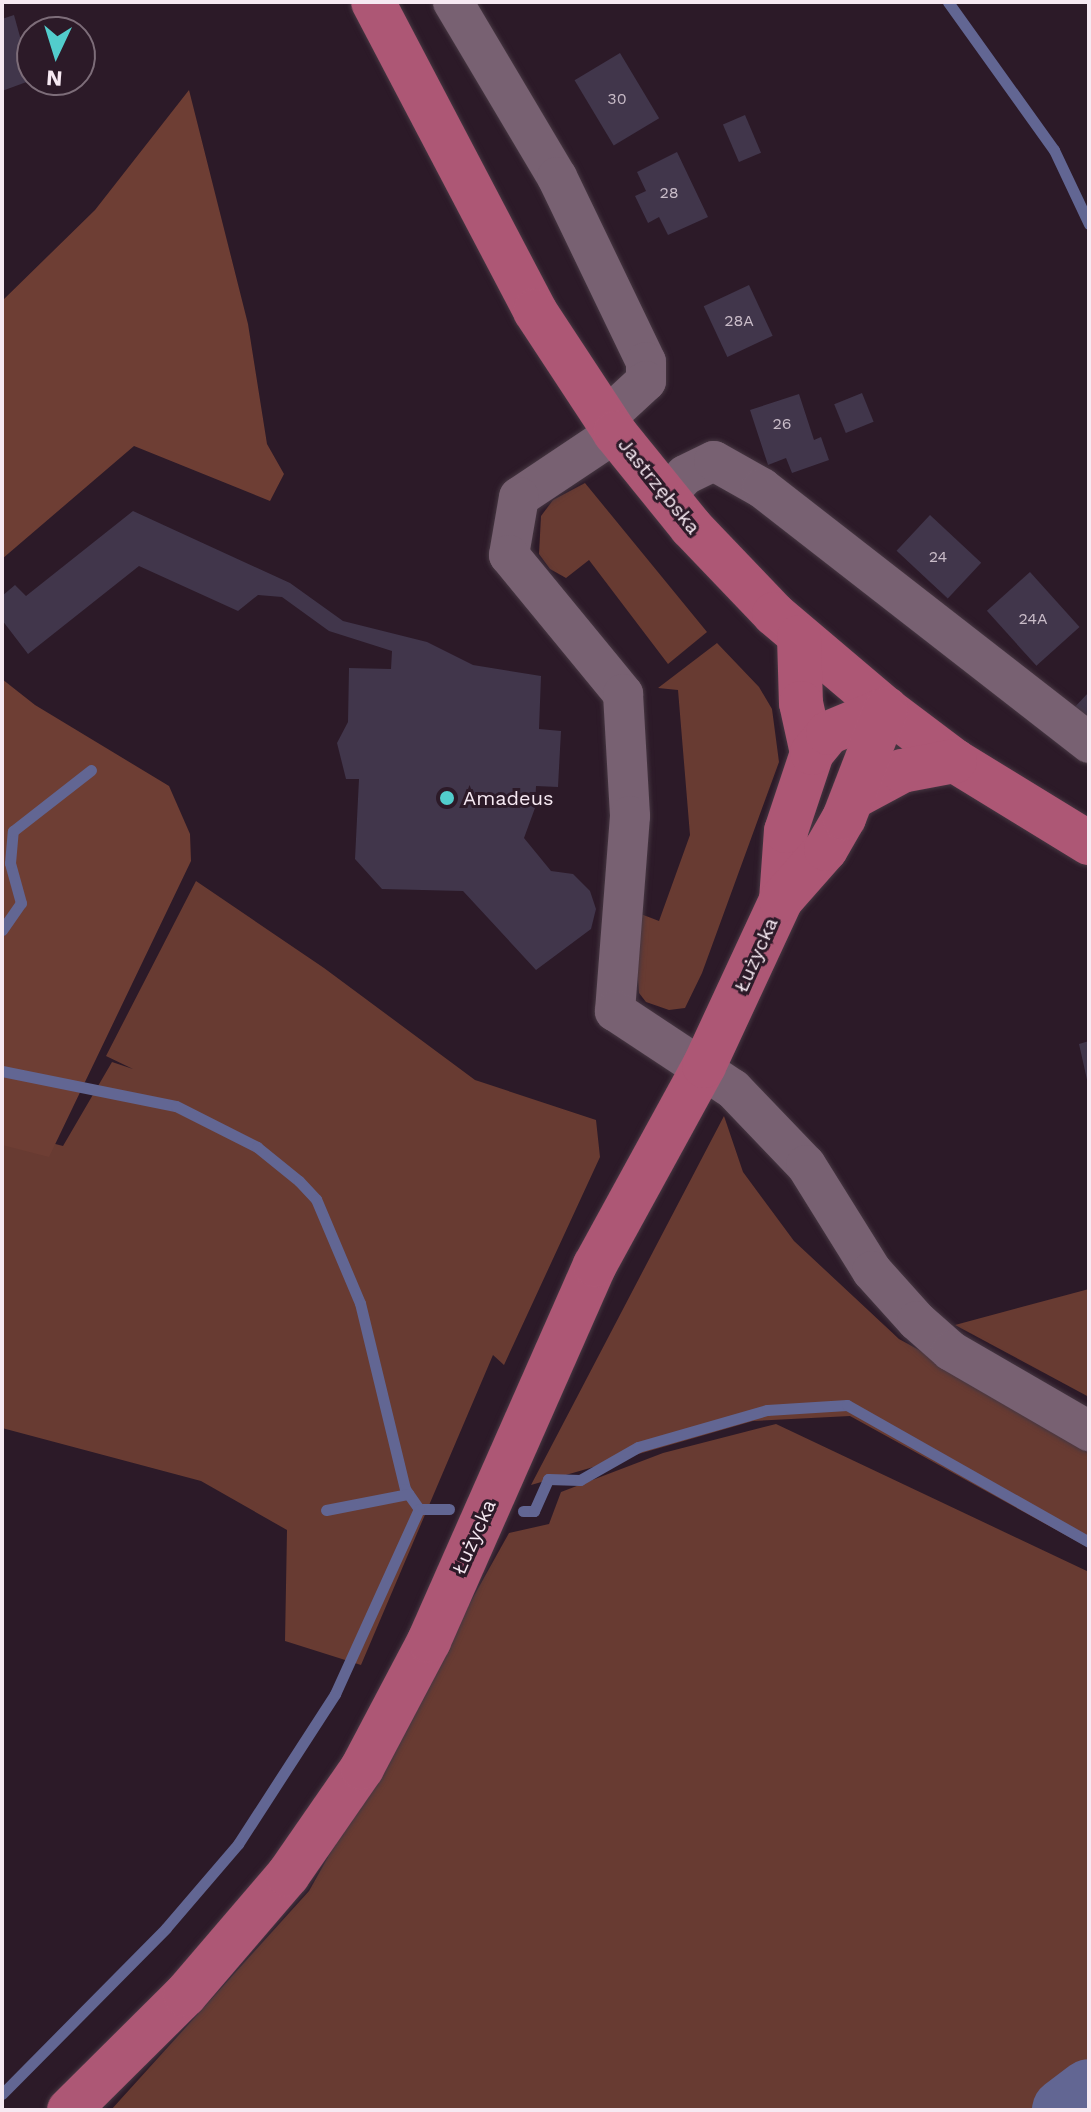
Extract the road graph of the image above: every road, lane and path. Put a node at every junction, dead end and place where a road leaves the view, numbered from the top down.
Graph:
1 (373, 2) edge
2 (453, 2) edge
3 (610, 426) junction
4 (665, 496) junction
5 (799, 637) junction
6 (886, 709) junction
7 (1089, 743) edge
8 (812, 753) junction
9 (955, 761) junction
10 (854, 797) junction
11 (1089, 843) edge
12 (781, 900) junction
13 (704, 1066) junction
14 (1089, 1431) edge
15 (69, 2110) edge

1 - 3 main road, Jastrzębska
2 - 3 street
3 - 4 main road, Jastrzębska
3 - 13 street
4 - 5 main road, Jastrzębska
4 - 7 street
5 - 6 main road, Jastrzębska
5 - 8 main road
6 - 8 main road
6 - 9 main road, Jastrzębska
6 - 10 main road, Łużycka
8 - 12 main road, Łużycka
9 - 10 main road
9 - 11 main road, Jastrzębska
10 - 12 main road, Łużycka
12 - 13 main road, Łużycka
13 - 14 street
13 - 15 main road, Łużycka

